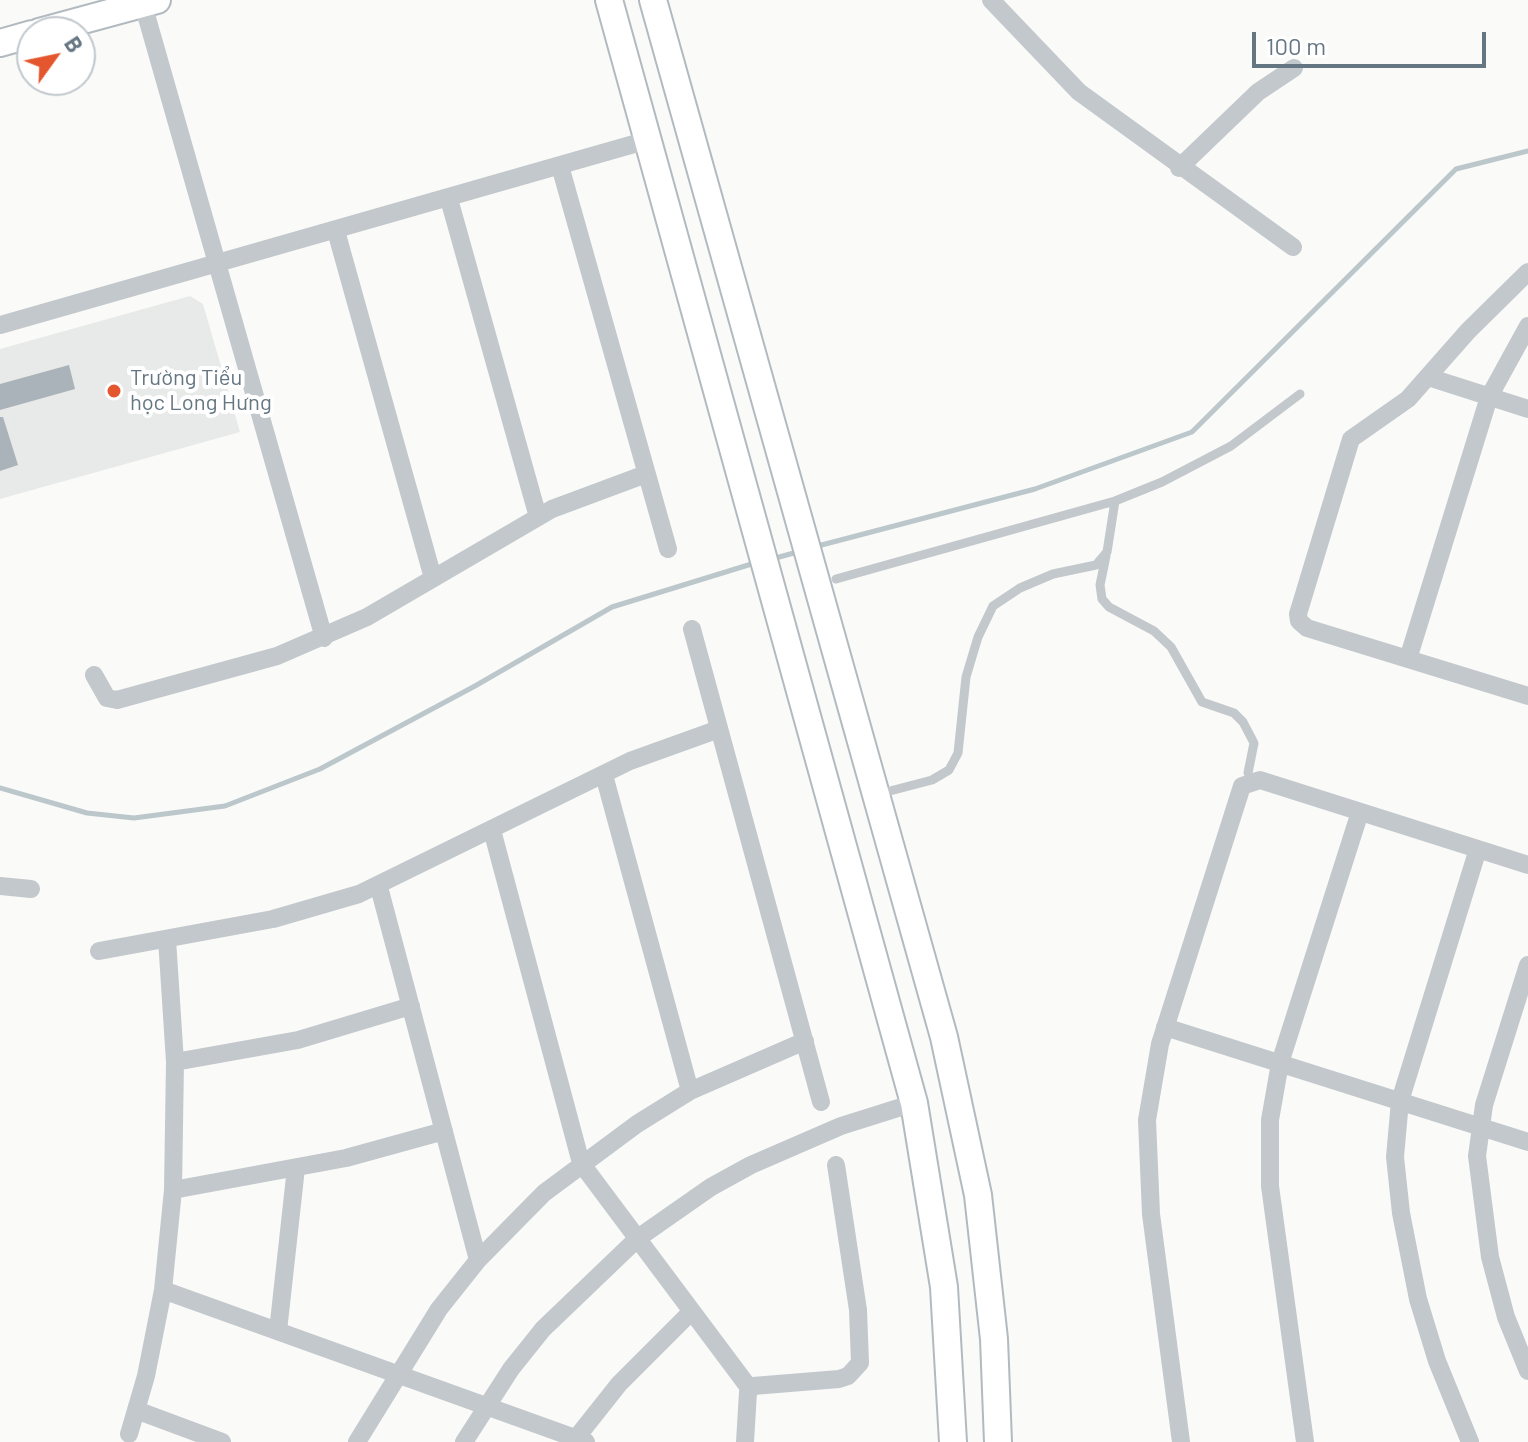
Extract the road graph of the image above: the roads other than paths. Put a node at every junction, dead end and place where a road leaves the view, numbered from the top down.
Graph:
1 (609, 0) edge
2 (653, 0) edge
3 (991, 0) edge
4 (150, 2) edge
5 (96, 17) edge
6 (1294, 68) dead end
7 (648, 140) junction
8 (560, 166) junction
9 (1179, 168) junction
10 (449, 199) junction
11 (336, 231) junction
12 (1293, 247) dead end
13 (218, 265) junction
14 (1528, 272) edge
15 (0, 325) edge
16 (1528, 326) edge
17 (1428, 377) junction
18 (1300, 394) dead end
19 (1489, 397) junction
20 (1528, 409) edge
21 (646, 474) junction
22 (1115, 501) junction
23 (538, 517) junction
24 (668, 549) dead end
25 (1107, 552) junction
26 (433, 578) junction
27 (836, 579) dead end
28 (692, 629) dead end
29 (324, 638) junction
30 (1408, 659) junction
31 (94, 675) dead end
32 (1528, 696) edge
33 (719, 729) junction
34 (1248, 773) dead end
35 (604, 775) junction
36 (890, 791) dead end
37 (1360, 812) junction
38 (492, 830) junction
39 (1478, 849) junction
40 (1528, 865) edge
41 (0, 886) edge
42 (379, 887) junction
43 (31, 889) dead end
44 (167, 939) junction
45 (99, 951) dead end
46 (1528, 965) edge
47 (411, 1006) junction
48 (1165, 1027) junction
49 (805, 1041) junction
50 (175, 1062) junction
51 (1280, 1063) junction
52 (690, 1091) junction
53 (958, 1092) junction
54 (1400, 1101) junction
55 (821, 1102) dead end
56 (914, 1103) junction
57 (1479, 1126) junction
58 (444, 1131) junction
59 (1528, 1142) edge
60 (581, 1163) junction
61 (836, 1165) dead end
62 (296, 1168) junction
63 (173, 1190) junction
64 (638, 1238) junction
65 (478, 1260) junction
66 (163, 1290) junction
67 (692, 1311) junction
68 (278, 1331) junction
69 (1528, 1371) edge
70 (396, 1374) junction
71 (750, 1389) junction
72 (486, 1406) junction
73 (136, 1410) junction
74 (129, 1434) dead end
75 (578, 1441) edge
76 (222, 1442) edge
77 (357, 1442) edge
78 (464, 1442) edge
79 (745, 1442) edge
80 (953, 1442) edge
81 (998, 1442) edge
82 (1181, 1442) edge
83 (1305, 1442) edge
84 (1470, 1442) edge

1 - 7 street
2 - 53 street
3 - 9 street
4 - 5 street
4 - 13 street
6 - 9 street
7 - 8 street
7 - 56 street
8 - 10 street
8 - 21 street
9 - 12 street
10 - 11 street
10 - 23 street
11 - 13 street
11 - 26 street
13 - 15 street
13 - 29 street
14 - 17 street
16 - 19 street
17 - 19 street
17 - 30 street
18 - 22 lane
19 - 20 street
19 - 30 street
21 - 23 street
21 - 24 street
22 - 25 lane
22 - 27 lane
23 - 26 street
25 - 34 lane
25 - 36 lane
26 - 29 street
28 - 33 street
29 - 31 street
30 - 32 street
33 - 35 street
33 - 49 street
35 - 38 street
35 - 52 street
37 - 39 street
37 - 48 street
37 - 51 street
38 - 42 street
38 - 60 street
39 - 40 street
39 - 54 street
41 - 43 street
42 - 44 street
42 - 47 street
44 - 45 street
44 - 50 street
46 - 57 street
47 - 50 street
47 - 58 street
48 - 51 street
48 - 82 street
49 - 52 street
49 - 55 street
50 - 63 street
51 - 54 street
51 - 83 street
52 - 60 street
53 - 56 street
53 - 81 street
54 - 57 street
54 - 84 street
56 - 64 street
56 - 80 street
57 - 59 street
57 - 69 street
58 - 62 street
58 - 65 street
60 - 64 street
60 - 65 street
61 - 71 street
62 - 63 street
62 - 68 street
63 - 66 street
64 - 67 street
64 - 72 street
65 - 70 street
66 - 68 street
66 - 73 street
67 - 71 street
67 - 75 street
68 - 70 street
70 - 72 street
70 - 77 street
71 - 79 street
72 - 75 street
72 - 78 street
73 - 74 street
73 - 76 street

